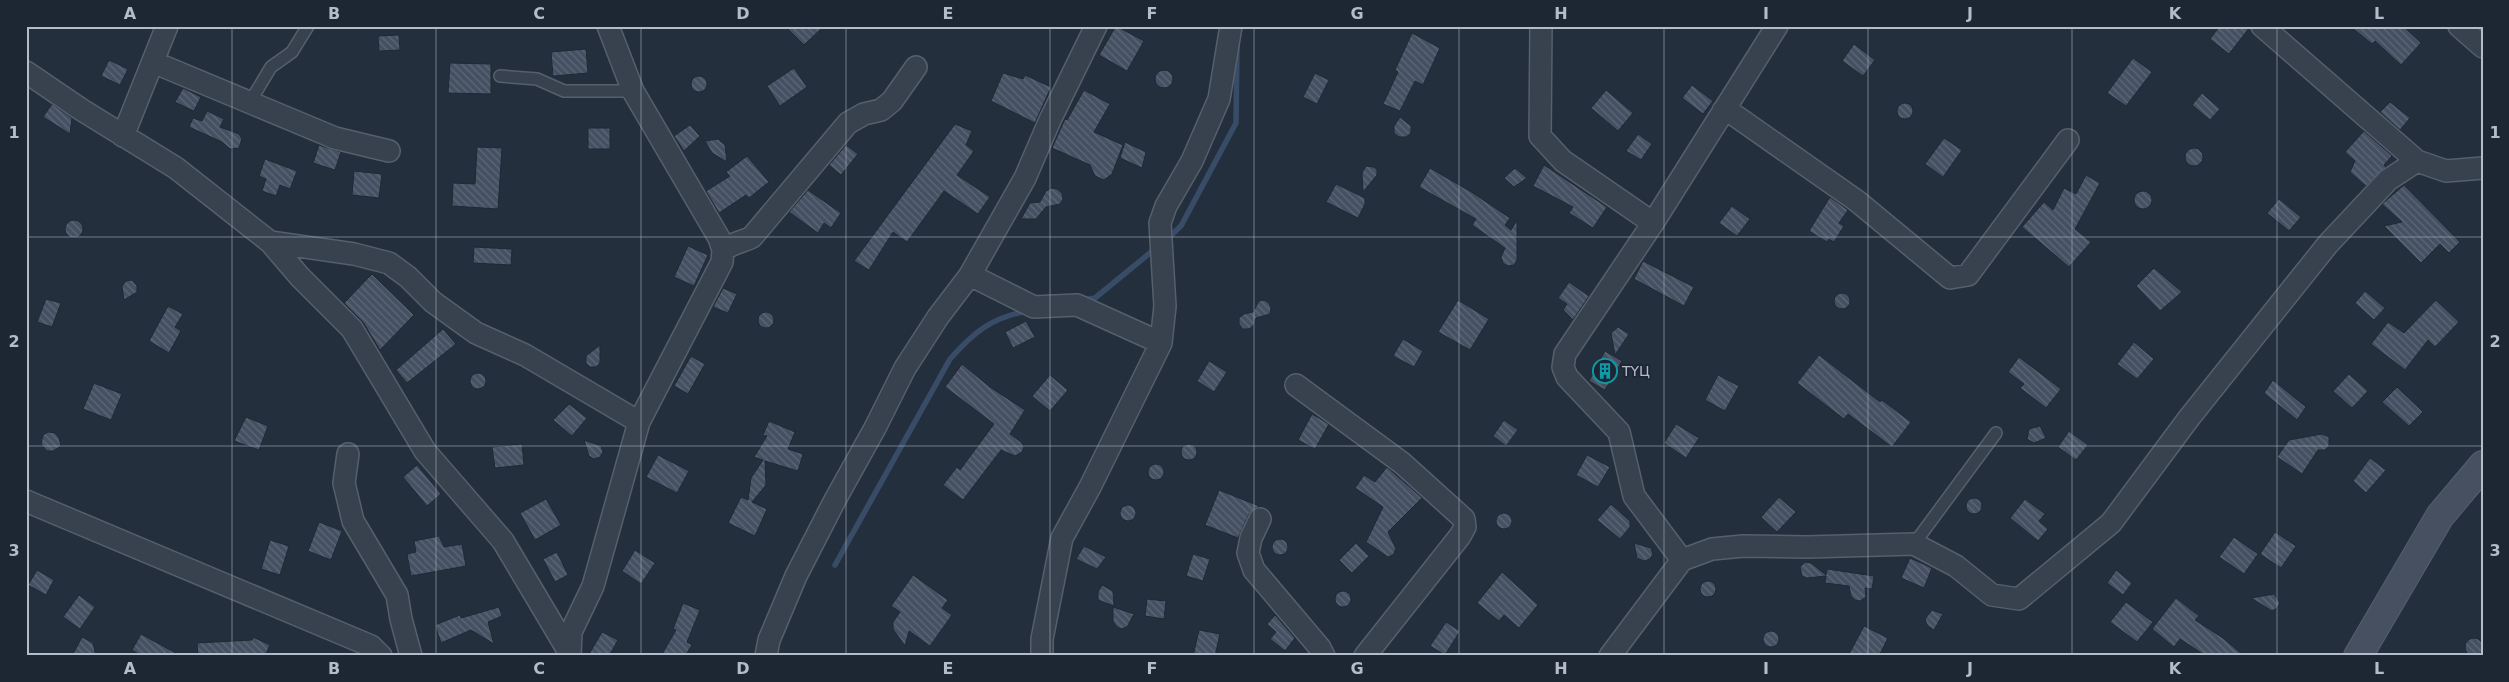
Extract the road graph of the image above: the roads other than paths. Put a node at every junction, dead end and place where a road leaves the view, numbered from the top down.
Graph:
1 (167, 26) edge
2 (308, 26) edge
3 (608, 26) edge
4 (1096, 26) edge
5 (1231, 26) edge
6 (1541, 26) edge
7 (1777, 26) edge
8 (2262, 26) edge
9 (2459, 26) edge
10 (2483, 47) edge
11 (154, 62) junction
12 (916, 67) dead end
13 (26, 72) edge
14 (500, 76) dead end
15 (633, 91) junction
16 (250, 102) junction
17 (1723, 111) junction
18 (123, 136) junction
19 (2068, 140) dead end
20 (389, 150) dead end
21 (2418, 161) junction
22 (2483, 168) edge
23 (1653, 223) junction
24 (270, 242) junction
25 (723, 250) junction
26 (970, 275) junction
27 (1160, 343) junction
28 (1296, 385) dead end
29 (639, 422) junction
30 (1996, 434) dead end
31 (348, 454) dead end
32 (2483, 465) edge
33 (26, 501) edge
34 (1260, 519) dead end
35 (1914, 544) junction
36 (1682, 560) junction
37 (570, 654) edge
38 (381, 656) edge
39 (411, 656) edge
40 (766, 656) edge
41 (1042, 656) edge
42 (1324, 656) edge
43 (1365, 656) edge
44 (1610, 656) edge
45 (2358, 656) edge

1 - 11 street
2 - 16 lane
3 - 15 street
4 - 26 street
5 - 27 street
6 - 23 street
7 - 17 street
8 - 21 street
9 - 10 street
11 - 16 street
11 - 18 street
12 - 25 street
13 - 18 street
14 - 15 lane
15 - 25 street
16 - 20 street
17 - 19 street
17 - 23 street
18 - 24 street
21 - 22 street
21 - 35 street
23 - 36 street
24 - 29 street
24 - 37 street
25 - 29 street
26 - 27 street
26 - 40 street
27 - 41 street
28 - 43 street
29 - 37 street
30 - 35 lane
31 - 39 street
32 - 45 main road
33 - 38 street
34 - 42 street
35 - 36 street
36 - 44 street

